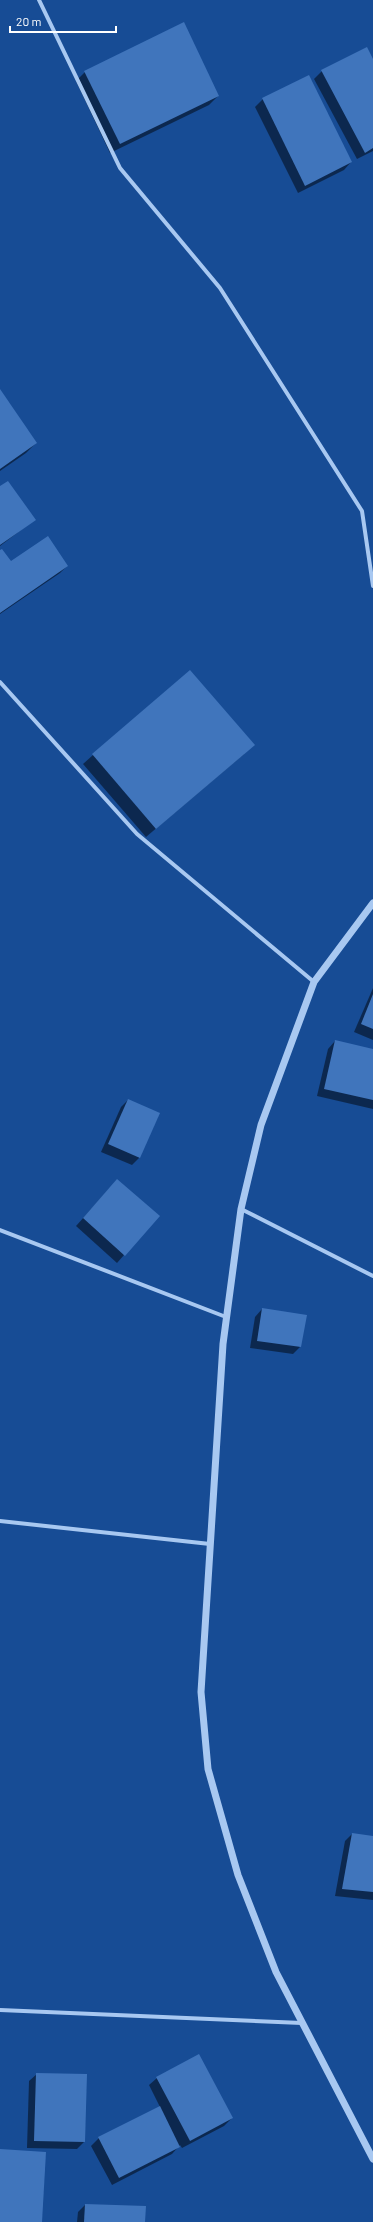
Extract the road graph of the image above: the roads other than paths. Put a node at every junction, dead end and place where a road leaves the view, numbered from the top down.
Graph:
1 (39, 0) edge
2 (373, 586) edge
3 (0, 682) edge
4 (373, 903) edge
5 (314, 982) junction
6 (241, 1209) junction
7 (0, 1230) edge
8 (373, 1276) edge
9 (226, 1317) junction
10 (0, 1521) edge
11 (210, 1544) junction
12 (0, 2010) edge
13 (302, 2023) junction
14 (373, 2159) edge

1 - 2 street
3 - 5 street
4 - 5 street
5 - 6 street
6 - 8 street
6 - 9 street
7 - 9 street
9 - 11 street
10 - 11 street
11 - 13 street
12 - 13 street
13 - 14 street

